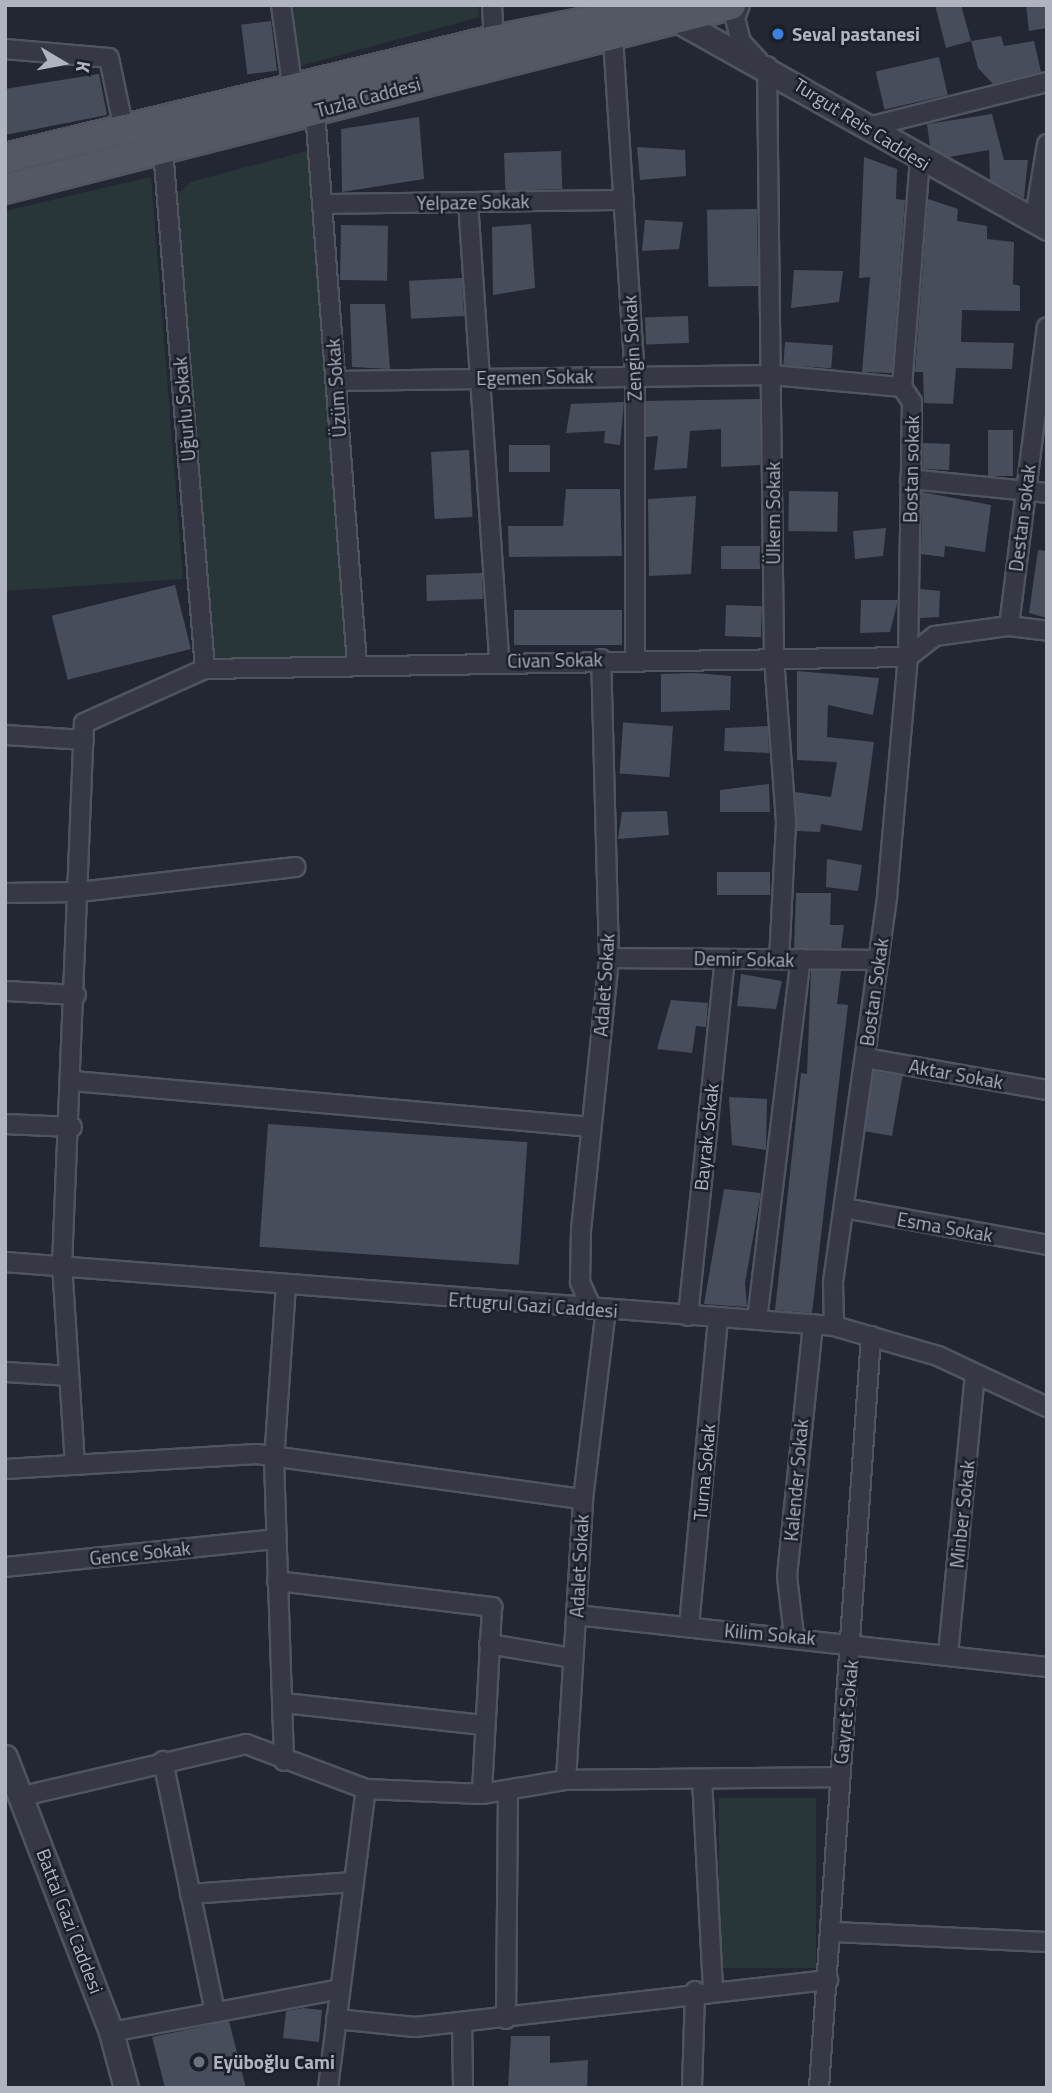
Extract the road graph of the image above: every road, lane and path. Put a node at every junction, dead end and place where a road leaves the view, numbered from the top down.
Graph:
1 (281, 5) edge
2 (492, 5) edge
3 (731, 5) edge
4 (740, 5) edge
5 (672, 12) edge
6 (613, 38) junction
7 (494, 40) junction
8 (5, 48) edge
9 (764, 64) junction
10 (1047, 82) edge
11 (293, 91) junction
12 (315, 111) junction
13 (868, 127) junction
14 (124, 130) junction
15 (1047, 144) edge
16 (163, 150) junction
17 (5, 159) edge
18 (920, 160) junction
19 (5, 189) edge
20 (624, 200) junction
21 (468, 202) junction
22 (322, 204) junction
23 (1040, 225) edge
24 (1047, 327) edge
25 (772, 375) junction
26 (635, 376) junction
27 (483, 378) junction
28 (336, 381) junction
29 (902, 387) junction
30 (910, 479) junction
31 (1024, 490) junction
32 (1047, 493) edge
33 (1009, 626) junction
34 (1047, 631) edge
35 (908, 657) junction
36 (635, 658) junction
37 (774, 658) junction
38 (601, 659) junction
39 (499, 661) junction
40 (357, 665) junction
41 (205, 668) junction
42 (5, 735) edge
43 (84, 740) junction
44 (296, 867) dead end
45 (79, 892) junction
46 (5, 893) edge
47 (609, 958) junction
48 (725, 959) junction
49 (779, 959) junction
50 (801, 960) junction
51 (878, 960) junction
52 (5, 991) edge
53 (76, 995) junction
54 (865, 1058) junction
55 (73, 1081) junction
56 (1047, 1090) edge
57 (5, 1124) edge
58 (72, 1127) junction
59 (591, 1127) junction
60 (844, 1208) junction
61 (1047, 1245) edge
62 (5, 1262) edge
63 (62, 1266) junction
64 (286, 1285) junction
65 (599, 1309) junction
66 (688, 1315) junction
67 (718, 1318) junction
68 (757, 1320) junction
69 (813, 1324) junction
70 (834, 1326) junction
71 (871, 1336) junction
72 (5, 1372) edge
73 (975, 1374) junction
74 (69, 1376) junction
75 (1006, 1388) junction
76 (1047, 1395) edge
77 (1047, 1407) edge
78 (274, 1461) junction
79 (75, 1465) junction
80 (5, 1469) edge
81 (583, 1499) junction
82 (276, 1539) junction
83 (5, 1567) edge
84 (276, 1581) junction
85 (576, 1615) junction
86 (689, 1626) junction
87 (794, 1636) junction
88 (853, 1642) junction
89 (489, 1644) junction
90 (948, 1654) junction
91 (573, 1658) junction
92 (1047, 1667) edge
93 (284, 1703) junction
94 (483, 1726) junction
95 (284, 1760) junction
96 (163, 1761) junction
97 (8, 1768) edge
98 (839, 1777) junction
99 (702, 1779) junction
100 (566, 1780) junction
101 (366, 1789) junction
102 (508, 1790) junction
103 (482, 1794) junction
104 (23, 1796) junction
105 (354, 1882) junction
106 (190, 1894) junction
107 (833, 1932) junction
108 (1047, 1942) edge
109 (828, 1979) junction
110 (340, 1989) junction
111 (704, 1990) junction
112 (215, 2012) junction
113 (506, 2018) junction
114 (336, 2019) junction
115 (462, 2022) junction
116 (111, 2032) junction
117 (126, 2088) edge
118 (328, 2088) edge
119 (463, 2088) edge
120 (692, 2088) edge
121 (819, 2088) edge

1 - 11 street
2 - 7 street
3 - 5 main road, Tuzla Caddesi
4 - 9 street
5 - 6 main road, Tuzla Caddesi
5 - 7 main road, Tuzla Caddesi
5 - 9 street, Turgut Reis Caddesi
6 - 12 main road, Tuzla Caddesi
6 - 20 street, Zengin Sokak
7 - 11 main road, Tuzla Caddesi
8 - 14 street
9 - 13 street, Turgut Reis Caddesi
9 - 25 street, Ülkem Sokak
10 - 13 street
11 - 14 main road, Tuzla Caddesi
12 - 16 main road, Tuzla Caddesi
12 - 22 street, Üzüm Sokak
13 - 18 street, Turgut Reis Caddesi
14 - 17 main road, Tuzla Caddesi
15 - 23 street
16 - 19 main road, Tuzla Caddesi
16 - 41 street, Uğurlu Sokak
18 - 23 street, Turgut Reis Caddesi
18 - 29 street, Bostan sokak
20 - 21 street, Yelpaze Sokak
20 - 26 street, Zengin Sokak
21 - 22 street, Yelpaze Sokak
21 - 27 street
22 - 28 street, Üzüm Sokak
24 - 31 street, Destan sokak
25 - 26 street, Egemen Sokak
25 - 29 street, Egemen Sokak
25 - 37 street, Ülkem Sokak
26 - 27 street, Egemen Sokak
26 - 36 street, Zengin Sokak
27 - 28 street, Egemen Sokak
27 - 39 street
28 - 40 street, Üzüm Sokak
29 - 30 street, Bostan sokak
30 - 31 street
30 - 35 street, Bostan sokak
31 - 32 street
31 - 33 street, Destan sokak
33 - 34 street
33 - 35 street
35 - 37 street, Civan Sokak
35 - 51 street, Bostan Sokak
36 - 37 street, Civan Sokak
36 - 38 street, Civan Sokak
37 - 49 street, Ülkem Sokak
38 - 39 street, Civan Sokak
38 - 47 street, Adalet Sokak
39 - 40 street, Civan Sokak
40 - 41 street, Civan Sokak
41 - 43 street, Civan Sokak
42 - 43 street
43 - 45 street
44 - 45 street
45 - 46 street
45 - 53 street
47 - 48 street, Demir Sokak
47 - 59 street, Adalet Sokak
48 - 49 street, Demir Sokak
48 - 66 street, Bayrak Sokak
49 - 50 street, Demir Sokak
50 - 51 street, Demir Sokak
50 - 68 street
51 - 54 street, Bostan Sokak
52 - 53 street
53 - 55 street
54 - 56 street, Aktar Sokak
54 - 60 street, Bostan Sokak
55 - 58 street
55 - 59 street
57 - 58 street
58 - 63 street
59 - 65 street, Adalet Sokak
60 - 61 street, Esma Sokak
60 - 70 street, Bostan Sokak
62 - 63 street, Ertugrul Gazi Caddesi
63 - 64 street, Ertugrul Gazi Caddesi
63 - 74 street
64 - 65 street, Ertugrul Gazi Caddesi
64 - 78 street
65 - 66 street, Ertugrul Gazi Caddesi
65 - 81 street, Adalet Sokak
66 - 67 street, Ertugrul Gazi Caddesi
67 - 68 street, Ertugrul Gazi Caddesi
67 - 86 street, Turna Sokak
68 - 69 street, Ertugrul Gazi Caddesi
69 - 70 street, Ertugrul Gazi Caddesi
69 - 87 street, Kalender Sokak
70 - 71 street, Ertugrul Gazi Caddesi
71 - 73 street, Ertugrul Gazi Caddesi
71 - 88 street, Gayret Sokak
72 - 74 street
73 - 75 street, Ertugrul Gazi Caddesi
73 - 90 street, Minber Sokak
74 - 79 street
75 - 76 street
75 - 77 street, Ertugrul Gazi Caddesi
78 - 79 street
78 - 81 street
78 - 82 street
79 - 80 street
81 - 85 street, Adalet Sokak
82 - 83 street, Gence Sokak
82 - 84 street
84 - 89 street
84 - 93 street
85 - 86 street, Kilim Sokak
85 - 91 street, Adalet Sokak
86 - 87 street, Kilim Sokak
87 - 88 street, Kilim Sokak
88 - 90 street, Kilim Sokak
88 - 98 street, Gayret Sokak
89 - 91 street
89 - 94 street
90 - 92 street, Kilim Sokak
91 - 100 street, Adalet Sokak
93 - 94 street
93 - 95 street
94 - 103 street
95 - 96 street
95 - 101 street
96 - 104 street
96 - 106 street
97 - 104 street, Battal Gazi Caddesi
98 - 99 street
98 - 107 street, Gayret Sokak
99 - 100 street
99 - 111 street
100 - 102 street
101 - 103 street
101 - 105 street
102 - 103 street
102 - 113 street
104 - 116 street, Battal Gazi Caddesi
105 - 106 street
105 - 110 street
106 - 112 street
107 - 108 street
107 - 109 street, Gayret Sokak
109 - 111 street
109 - 121 street, Gayret Sokak
110 - 112 street
110 - 114 street
111 - 113 street
111 - 120 street
112 - 116 street
113 - 115 street
114 - 115 street
114 - 118 street
115 - 119 street
116 - 117 street, Battal Gazi Caddesi

